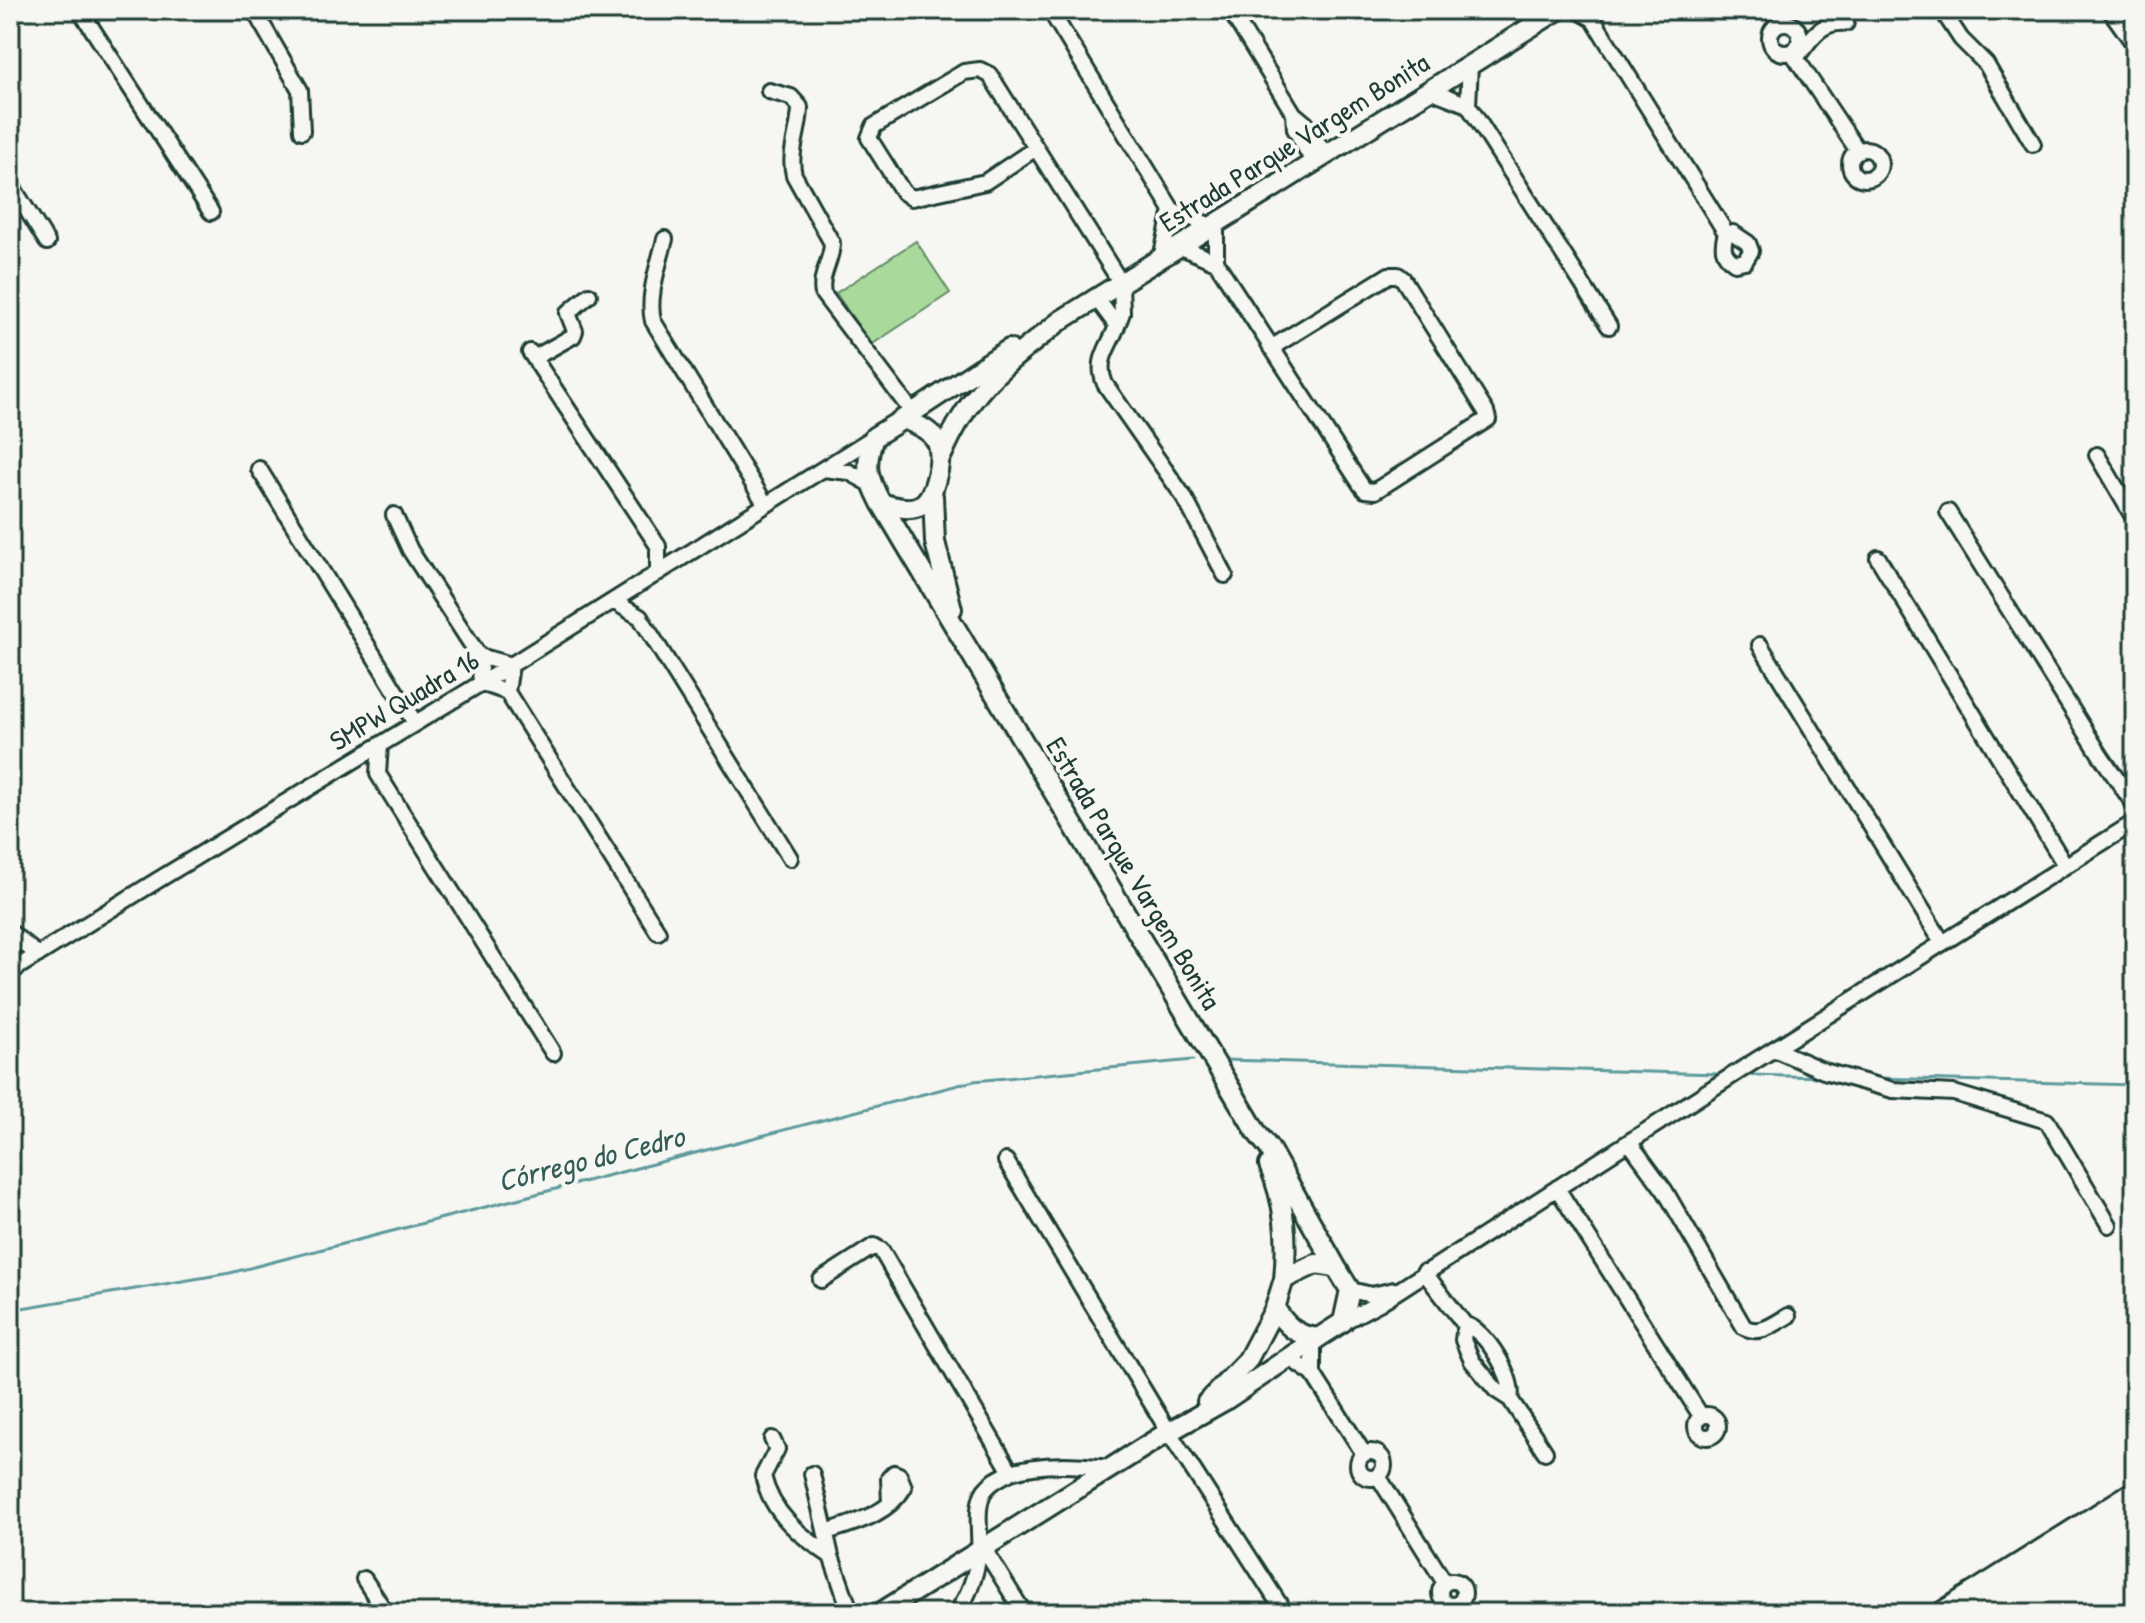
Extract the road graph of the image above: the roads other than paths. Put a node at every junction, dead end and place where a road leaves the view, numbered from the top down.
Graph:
1 (80, 10) edge
2 (254, 10) edge
3 (1050, 10) edge
4 (1230, 10) edge
5 (1558, 10) edge
6 (1577, 10) edge
7 (1771, 10) edge
8 (1942, 10) edge
9 (2110, 10) edge
10 (1593, 14) edge
11 (1846, 23) dead end
12 (2135, 44) edge
13 (1794, 56) junction
14 (2135, 58) edge
15 (1470, 65) junction
16 (1430, 90) junction
17 (769, 91) dead end
18 (1468, 105) junction
19 (302, 131) dead end
20 (2033, 144) dead end
21 (1036, 148) junction
22 (1858, 151) dead end
23 (1319, 159) junction
24 (10, 183) edge
25 (1172, 210) junction
26 (211, 212) dead end
27 (1213, 225) junction
28 (1726, 233) dead end
29 (665, 239) dead end
30 (47, 242) dead end
31 (1179, 246) junction
32 (1161, 258) junction
33 (1216, 262) junction
34 (1121, 283) junction
35 (589, 295) dead end
36 (1097, 299) junction
37 (1060, 321) junction
38 (1117, 326) junction
39 (1609, 326) dead end
40 (1271, 348) junction
41 (908, 416) junction
42 (874, 437) junction
43 (942, 455) junction
44 (2097, 455) dead end
45 (259, 469) dead end
46 (823, 469) junction
47 (871, 484) junction
48 (933, 496) junction
49 (881, 503) junction
50 (766, 505) junction
51 (1948, 512) dead end
52 (394, 515) dead end
53 (2135, 520) edge
54 (658, 546) junction
55 (690, 552) junction
56 (1878, 558) dead end
57 (658, 573) junction
58 (1225, 575) dead end
59 (641, 583) junction
60 (613, 601) junction
61 (640, 617) junction
62 (964, 642) junction
63 (1760, 645) dead end
64 (479, 656) junction
65 (511, 665) junction
66 (481, 683) junction
67 (507, 692) junction
68 (415, 723) junction
69 (380, 745) junction
70 (347, 764) junction
71 (378, 774) junction
72 (2134, 805) edge
73 (2133, 825) edge
74 (790, 858) dead end
75 (2065, 865) junction
76 (10, 932) edge
77 (658, 932) dead end
78 (1942, 942) junction
79 (10, 950) edge
80 (38, 955) junction
81 (13, 971) edge
82 (1774, 1049) junction
83 (553, 1053) dead end
84 (1257, 1133) junction
85 (1629, 1142) junction
86 (1006, 1161) dead end
87 (1557, 1188) junction
88 (2109, 1225) dead end
89 (1336, 1267) junction
90 (1424, 1272) junction
91 (1284, 1279) junction
92 (821, 1280) dead end
93 (1398, 1289) junction
94 (1350, 1290) junction
95 (1275, 1308) junction
96 (1788, 1316) dead end
97 (1343, 1322) junction
98 (1465, 1325) junction
99 (1315, 1340) junction
100 (1288, 1357) junction
101 (1313, 1374) junction
102 (1510, 1399) junction
103 (1701, 1416) dead end
104 (1165, 1433) junction
105 (772, 1439) dead end
106 (1545, 1452) dead end
107 (1111, 1468) junction
108 (1011, 1472) junction
109 (812, 1474) dead end
110 (890, 1504) dead end
111 (826, 1532) junction
112 (982, 1550) junction
113 (831, 1556) junction
114 (364, 1579) dead end
115 (1459, 1609) edge
116 (386, 1613) edge
117 (851, 1613) edge
118 (880, 1613) edge
119 (956, 1613) edge
120 (1024, 1613) edge
121 (1285, 1613) edge

1 - 26 street
2 - 19 street
3 - 25 street
4 - 23 street
5 - 15 main road, Estrada Parque Vargem Bonita
6 - 10 street
7 - 13 street
8 - 20 street
9 - 12 street
10 - 28 street
11 - 13 street
12 - 14 street
13 - 22 street
15 - 16 main road, Estrada Parque Vargem Bonita
15 - 18 street
16 - 18 street
16 - 23 main road, Estrada Parque Vargem Bonita
17 - 41 street
18 - 39 street
21 - 21 street
21 - 34 street
23 - 27 main road, Estrada Parque Vargem Bonita
24 - 30 street
25 - 27 street
25 - 32 street
27 - 31 main road, Estrada Parque Vargem Bonita
27 - 33 street
29 - 50 street
31 - 32 main road, Estrada Parque Vargem Bonita
31 - 33 street
32 - 34 main road, Estrada Parque Vargem Bonita
33 - 40 street
34 - 36 main road, Estrada Parque Vargem Bonita
34 - 38 street
35 - 54 street
36 - 37 main road, Estrada Parque Vargem Bonita
36 - 38 street
37 - 41 main road, Estrada Parque Vargem Bonita
37 - 43 main road, Estrada Parque Vargem Bonita
38 - 58 street
40 - 40 street
41 - 42 main road
41 - 43 main road
42 - 46 street, SMPW Quadra 16
42 - 47 main road
43 - 48 main road
44 - 53 street
45 - 68 street
46 - 47 street
46 - 50 street, SMPW Quadra 16
47 - 49 main road
48 - 49 main road
48 - 62 main road, Estrada Parque Vargem Bonita
49 - 62 main road, Estrada Parque Vargem Bonita
50 - 55 street, SMPW Quadra 16
51 - 72 street
52 - 64 street
54 - 55 street
54 - 57 street
55 - 57 street, SMPW Quadra 16
56 - 75 street
57 - 59 street, SMPW Quadra 16
59 - 60 street, SMPW Quadra 16
59 - 61 street
60 - 61 street
60 - 65 street, SMPW Quadra 16
61 - 74 street
62 - 84 main road, Estrada Parque Vargem Bonita
63 - 78 street
64 - 65 street
64 - 66 street
65 - 66 street, SMPW Quadra 16
65 - 67 street
66 - 67 street
66 - 68 street, SMPW Quadra 16
67 - 77 street
68 - 69 street, SMPW Quadra 16
69 - 70 street, SMPW Quadra 16
69 - 71 street
70 - 71 street
70 - 80 street, SMPW Quadra 16
71 - 83 street
72 - 73 street
73 - 75 street
75 - 78 street
76 - 80 street
78 - 82 street
79 - 81 street
80 - 81 street, SMPW Quadra 16
82 - 85 street
82 - 88 street
84 - 89 main road, Estrada Parque Vargem Bonita
84 - 91 main road, Estrada Parque Vargem Bonita
85 - 87 street
85 - 96 street
86 - 104 street
87 - 90 street
87 - 103 street
89 - 91 main road
89 - 94 main road
90 - 93 street
90 - 98 street
91 - 95 main road
92 - 108 street
93 - 94 street
93 - 97 street
94 - 97 main road
95 - 99 main road
95 - 104 main road
97 - 99 main road
98 - 102 street
98 - 102 street
99 - 100 main road
99 - 101 street
100 - 101 street
100 - 104 main road
101 - 115 street
102 - 106 street
104 - 107 main road
104 - 121 street
105 - 113 street
107 - 108 street
107 - 112 main road
108 - 112 street
109 - 111 street
110 - 111 street
111 - 113 street
112 - 118 main road
112 - 119 street
112 - 120 street
113 - 117 street
114 - 116 street

